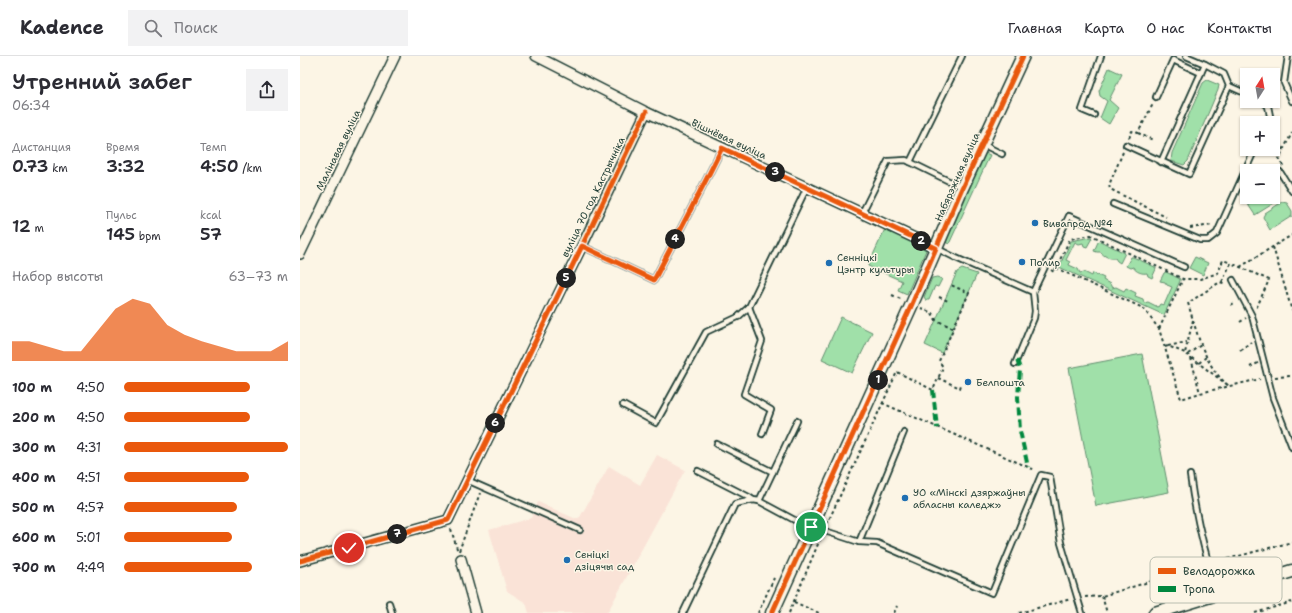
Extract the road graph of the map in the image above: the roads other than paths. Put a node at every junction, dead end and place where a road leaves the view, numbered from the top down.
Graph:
1 (395, 56) edge
2 (962, 56) edge
3 (1023, 56) edge
4 (1101, 56) edge
5 (1186, 56) edge
6 (1288, 56) edge
7 (542, 57) edge
8 (1205, 64) junction
9 (1201, 73) junction
10 (1229, 86) junction
11 (1240, 91) edge
12 (1156, 97) road end
13 (1292, 101) edge
14 (646, 112) junction
15 (1094, 115) dead end
16 (982, 144) junction
17 (1126, 145) road end
18 (722, 148) junction
19 (1002, 154) dead end
20 (1252, 156) edge
21 (910, 162) junction
22 (1161, 162) junction
23 (1280, 172) dead end
24 (807, 187) junction
25 (962, 188) junction
26 (1292, 191) edge
27 (1113, 204) dead end
28 (862, 213) junction
29 (582, 246) junction
30 (936, 248) junction
31 (300, 254) edge
32 (1184, 267) dead end
33 (1233, 280) dead end
34 (1033, 292) junction
35 (749, 307) junction
36 (1015, 364) dead end
37 (624, 405) dead end
38 (797, 421) dead end
39 (904, 432) dead end
40 (762, 434) dead end
41 (717, 444) dead end
42 (1292, 447) edge
43 (698, 471) dead end
44 (773, 472) junction
45 (1190, 475) dead end
46 (467, 480) junction
47 (753, 500) junction
48 (759, 501) junction
49 (811, 527) junction
50 (580, 530) dead end
51 (859, 542) junction
52 (1207, 557) edge
53 (461, 559) dead end
54 (300, 561) edge
55 (1292, 571) edge
56 (1282, 574) edge
57 (389, 603) dead end
58 (1188, 603) edge
59 (392, 613) edge
60 (476, 613) edge
61 (683, 613) edge
62 (772, 613) edge
63 (1082, 613) edge
64 (1155, 613) edge

1 - 31 street, Малінавая вуліца
2 - 21 lane
3 - 16 street, Набярэжная вуліца
4 - 15 lane
5 - 8 lane
6 - 13 lane
7 - 14 street, Вішнёвая вуліца
8 - 9 lane
8 - 10 lane
9 - 12 lane
9 - 22 lane
10 - 11 lane
10 - 22 lane
14 - 18 street, Вішнёвая вуліца
14 - 29 street, вуліца 70 год Кастрычніка
16 - 19 lane
16 - 25 street, Набярэжная вуліца
17 - 22 lane
18 - 24 street, Вішнёвая вуліца
18 - 29 lane
20 - 27 lane
21 - 25 lane
21 - 28 lane
23 - 26 lane
24 - 28 street, Вішнёвая вуліца
24 - 35 lane
25 - 30 street, Набярэжная вуліца
28 - 30 street, Вішнёвая вуліца
29 - 46 street, вуліца 70 год Кастрычніка
30 - 34 lane
30 - 49 street, Набярэжная вуліца
32 - 34 lane
33 - 42 lane
34 - 36 lane
35 - 37 lane
35 - 40 lane
38 - 44 lane
39 - 51 lane
41 - 44 lane
43 - 47 lane
44 - 48 lane
45 - 52 lane
46 - 50 lane
46 - 54 street, вуліца 70 год Кастрычніка
47 - 48 lane
47 - 61 lane
48 - 49 lane
49 - 51 lane
49 - 62 street, Набярэжная вуліца
51 - 63 lane
53 - 60 street
55 - 56 street
57 - 59 lane
58 - 64 street

